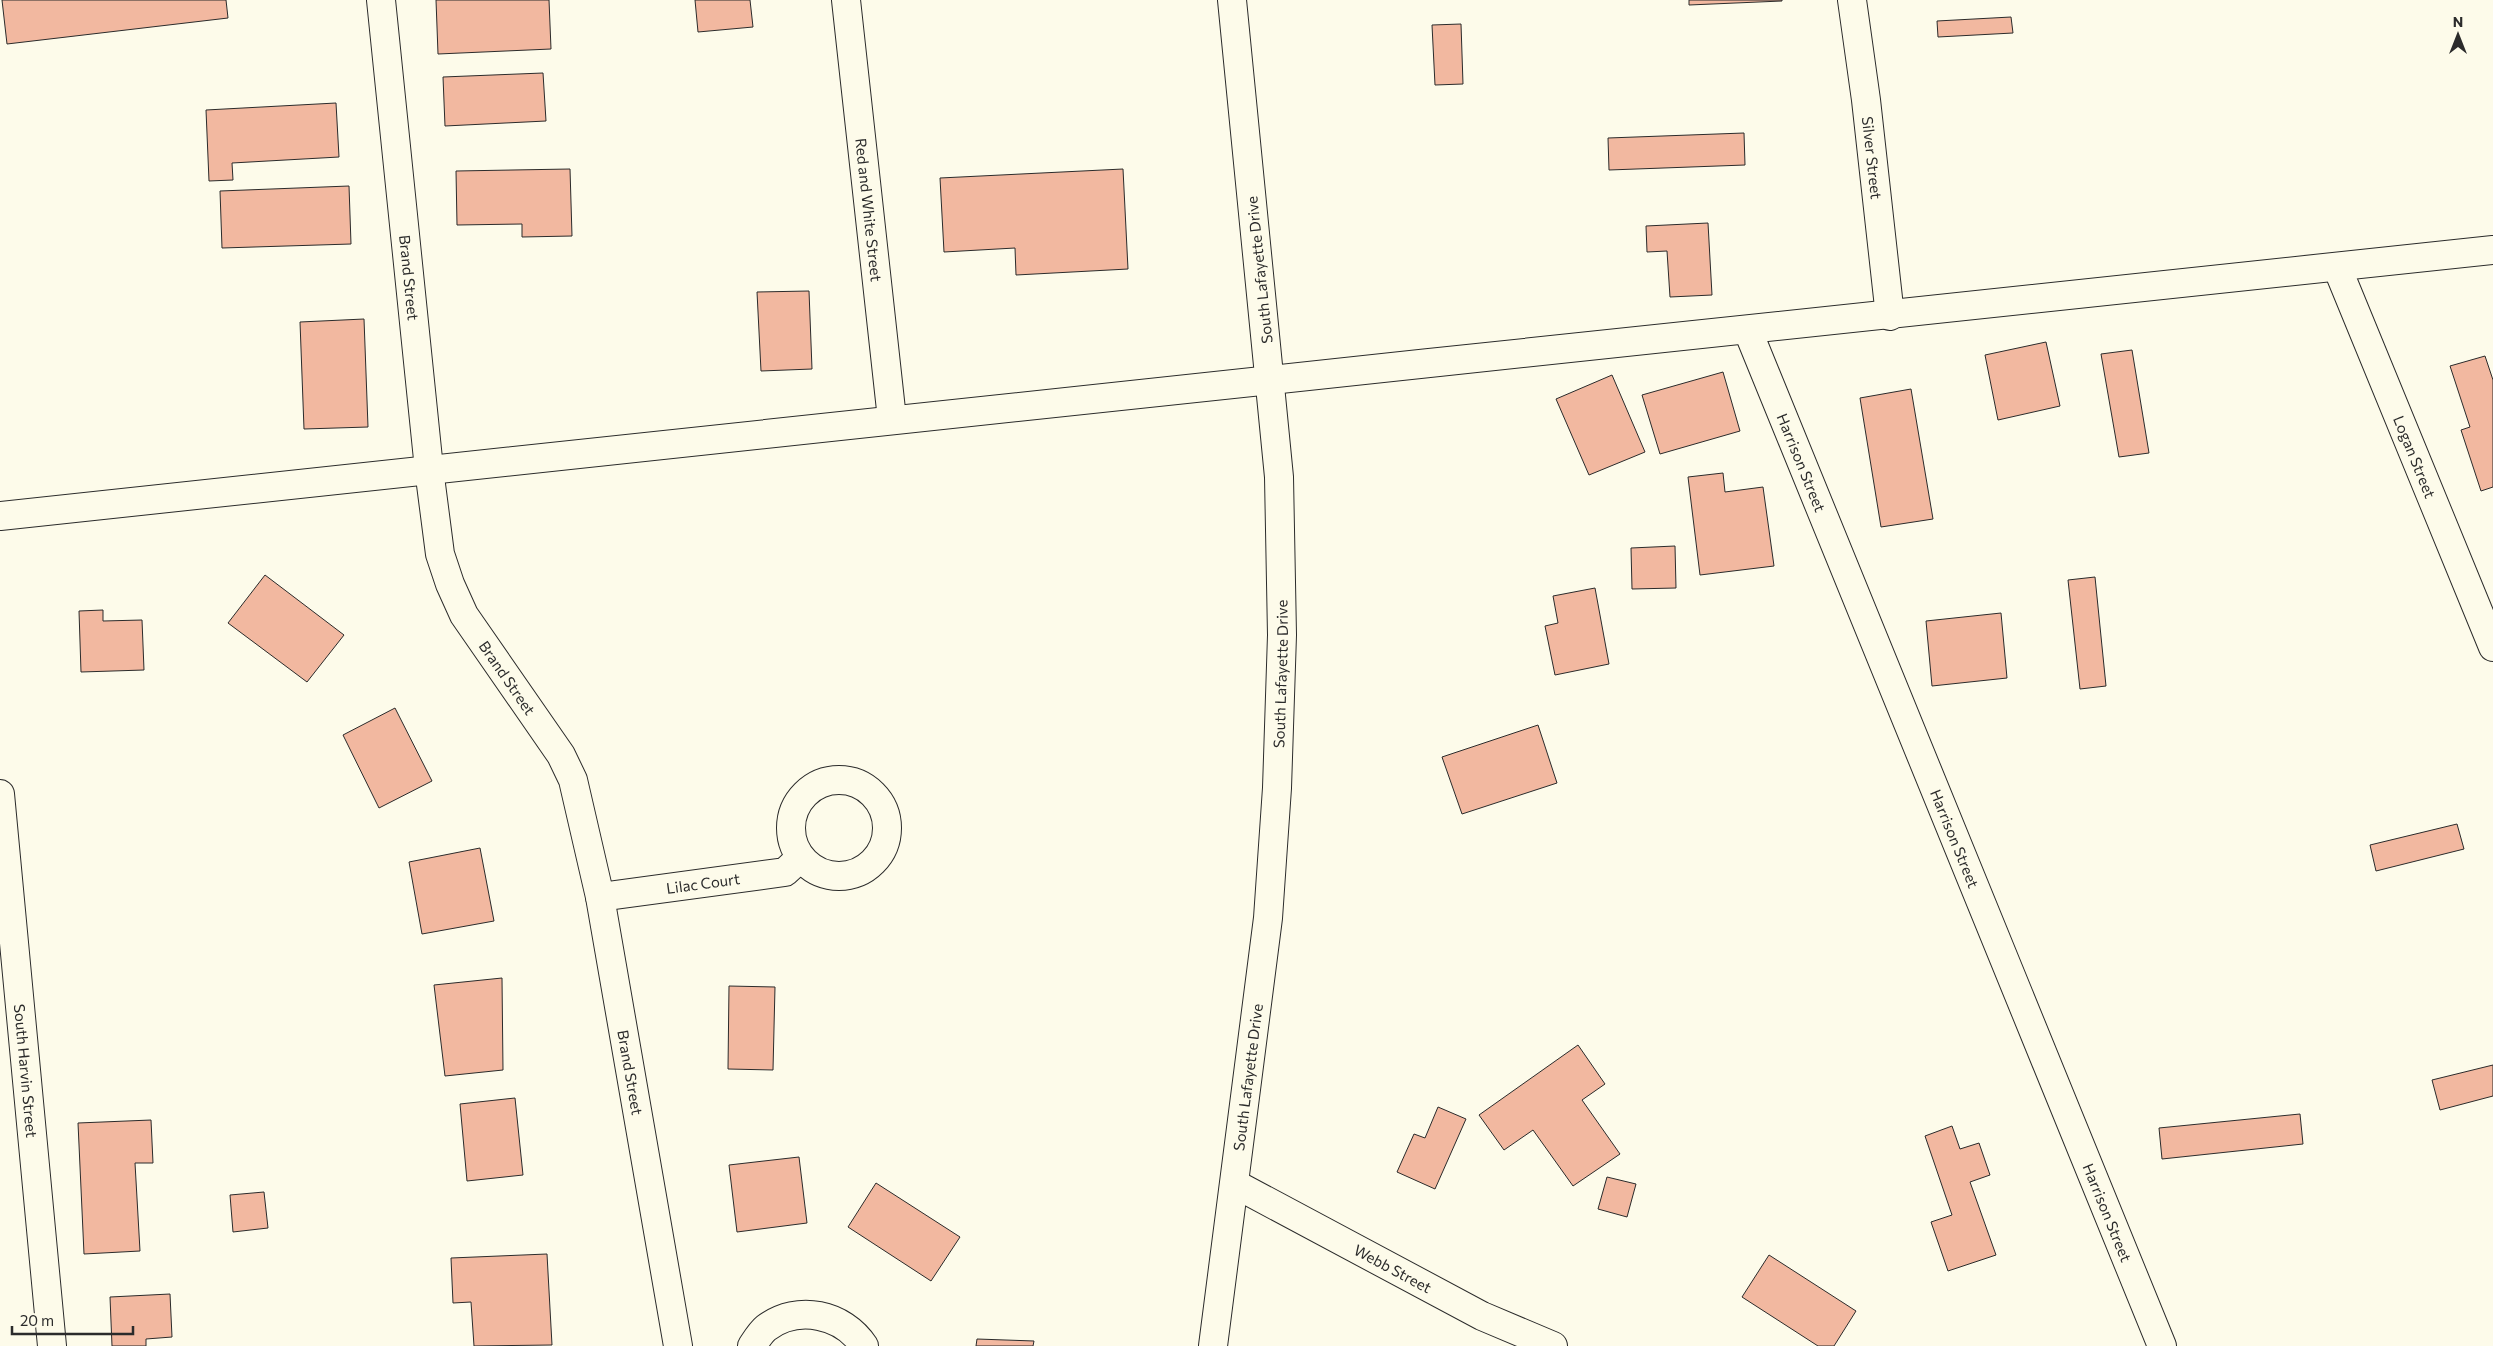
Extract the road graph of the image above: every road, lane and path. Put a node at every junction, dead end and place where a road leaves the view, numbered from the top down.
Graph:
1 (380, 0) edge
2 (846, 0) edge
3 (1232, 0) edge
4 (1852, 0) edge
5 (2493, 250) edge
6 (2338, 267) junction
7 (1890, 316) junction
8 (1748, 331) junction
9 (1270, 381) junction
10 (892, 419) junction
11 (429, 469) junction
12 (0, 516) edge
13 (2493, 647) edge
14 (0, 794) edge
15 (800, 858) dead end
16 (600, 897) junction
17 (1235, 1184) junction
18 (52, 1346) edge
19 (678, 1346) edge
20 (752, 1346) edge
21 (864, 1346) edge
22 (1213, 1346) edge
23 (1553, 1346) edge
24 (2162, 1346) edge

1 - 11 street, Brand Street
2 - 10 street, Red and White Street
3 - 9 street, South Lafayette Drive
4 - 7 street, Silver Street
5 - 6 street
6 - 7 street
6 - 13 street, Logan Street
7 - 8 street
8 - 9 street
8 - 24 street, Harrison Street
9 - 10 street
9 - 17 street, South Lafayette Drive
10 - 11 street
11 - 12 street
11 - 16 street, Brand Street
14 - 18 street, South Harvin Street
15 - 16 street, Lilac Court
16 - 19 street, Brand Street
17 - 22 street, South Lafayette Drive
17 - 23 street, Webb Street
20 - 21 street

